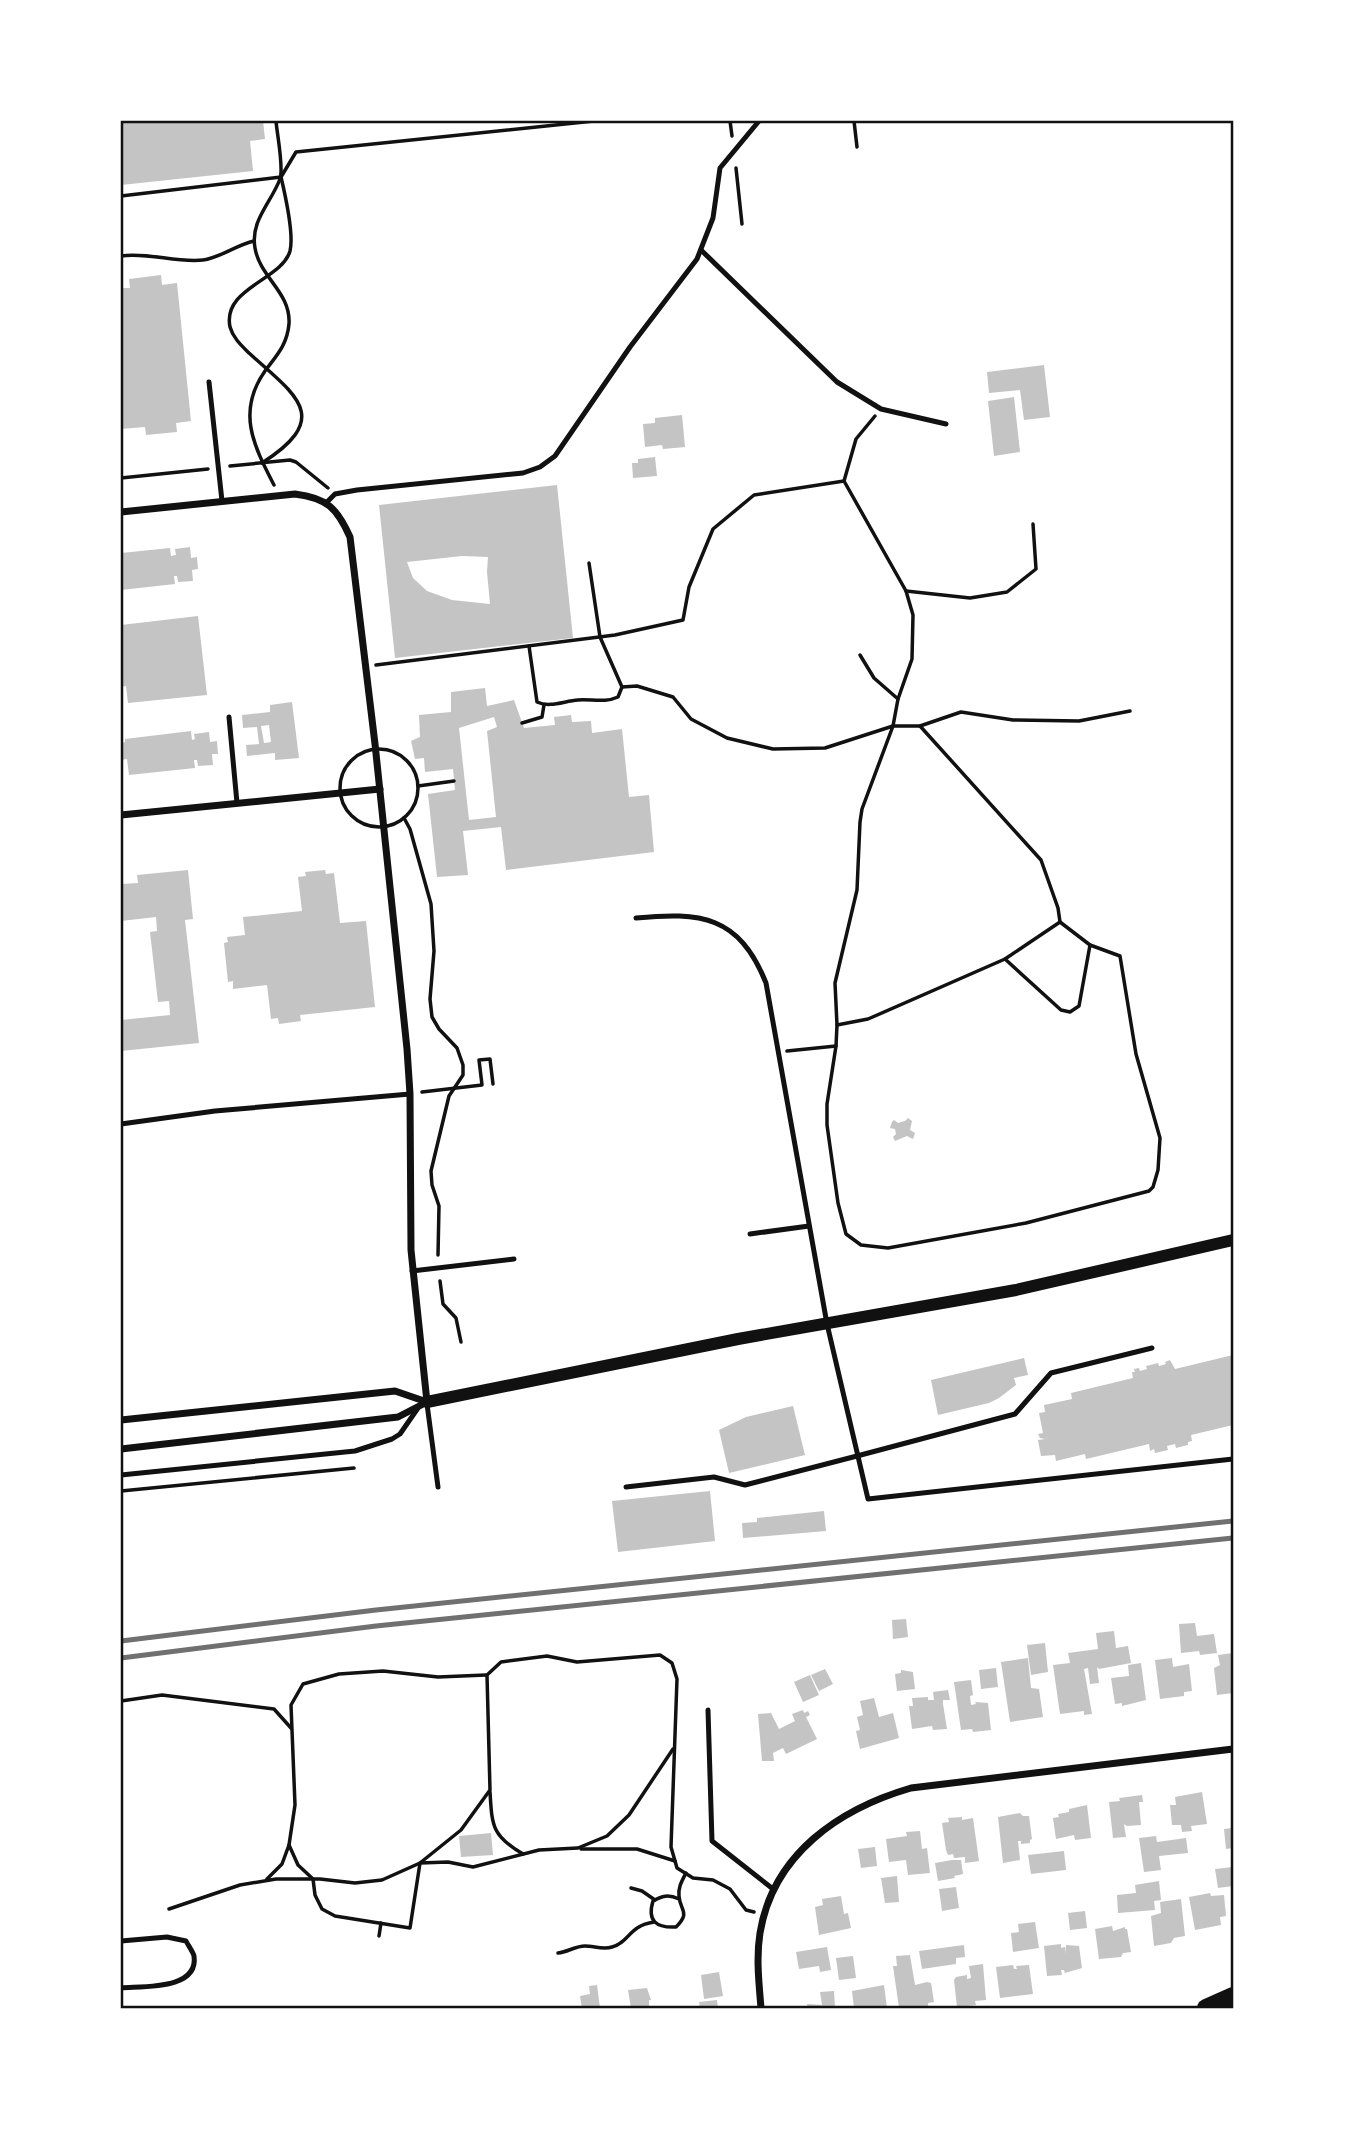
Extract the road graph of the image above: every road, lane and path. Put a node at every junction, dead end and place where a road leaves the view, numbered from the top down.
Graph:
1 (276, 121) edge
2 (594, 121) edge
3 (730, 121) edge
4 (759, 121) edge
5 (854, 121) edge
6 (857, 147) dead end
7 (734, 150) junction
8 (281, 177) junction
9 (121, 196) edge
10 (742, 225) dead end
11 (254, 241) junction
12 (701, 250) junction
13 (121, 256) edge
14 (265, 276) junction
15 (267, 369) junction
16 (209, 382) dead end
17 (881, 409) junction
18 (946, 424) dead end
19 (262, 463) junction
20 (218, 468) junction
21 (121, 478) edge
22 (844, 481) junction
23 (335, 494) junction
24 (279, 495) junction
25 (222, 501) junction
26 (327, 502) junction
27 (121, 512) edge
28 (1033, 524) dead end
29 (589, 563) dead end
30 (906, 591) junction
31 (600, 637) junction
32 (529, 646) junction
33 (860, 655) dead end
34 (367, 666) junction
35 (622, 687) junction
36 (898, 699) junction
37 (544, 705) junction
38 (1130, 711) dead end
39 (229, 717) dead end
40 (522, 723) dead end
41 (894, 726) junction
42 (920, 726) junction
43 (454, 781) dead end
44 (418, 786) dead end
45 (380, 789) junction
46 (237, 803) junction
47 (121, 816) edge
48 (404, 818) dead end
49 (636, 918) dead end
50 (1060, 922) junction
51 (1090, 945) junction
52 (1005, 959) junction
53 (837, 1025) junction
54 (836, 1046) junction
55 (778, 1052) junction
56 (492, 1084) dead end
57 (455, 1088) junction
58 (410, 1094) junction
59 (121, 1124) edge
60 (809, 1226) junction
61 (750, 1234) dead end
62 (1233, 1240) edge
63 (438, 1255) dead end
64 (514, 1259) dead end
65 (412, 1270) junction
66 (440, 1282) dead end
67 (827, 1324) junction
68 (461, 1342) dead end
69 (1152, 1348) dead end
70 (422, 1405) junction
71 (121, 1420) edge
72 (121, 1449) edge
73 (857, 1456) junction
74 (1233, 1460) edge
75 (354, 1468) dead end
76 (121, 1475) edge
77 (438, 1487) dead end
78 (626, 1487) dead end
79 (121, 1491) edge
80 (487, 1675) junction
81 (121, 1701) edge
82 (709, 1710) dead end
83 (293, 1730) junction
84 (674, 1747) junction
85 (1233, 1749) edge
86 (490, 1790) junction
87 (289, 1845) junction
88 (578, 1849) junction
89 (524, 1854) junction
90 (675, 1861) junction
91 (420, 1863) junction
92 (686, 1873) junction
93 (313, 1879) junction
94 (266, 1881) junction
95 (631, 1888) dead end
96 (773, 1889) junction
97 (679, 1899) junction
98 (655, 1900) junction
99 (169, 1909) dead end
100 (765, 1915) junction
101 (654, 1922) junction
102 (381, 1923) junction
103 (379, 1936) dead end
104 (121, 1941) edge
105 (558, 1953) dead end
106 (121, 1988) edge
107 (1233, 1996) edge
108 (761, 2008) edge
109 (1206, 2008) edge

1 - 8 path
2 - 8 path
3 - 7 path
4 - 7 lane
5 - 6 path
7 - 10 path
7 - 12 lane
8 - 9 path
8 - 11 path
8 - 14 path
11 - 13 path
11 - 14 path
12 - 17 lane
12 - 23 lane
14 - 15 path
14 - 15 path
15 - 19 path
15 - 19 path
16 - 20 lane
17 - 18 lane
17 - 22 path
19 - 20 path
19 - 23 path
19 - 24 path
20 - 21 path
20 - 25 lane
22 - 30 path
22 - 31 path
23 - 26 lane
24 - 25 street
24 - 26 street
25 - 27 street
26 - 34 street
28 - 30 path
29 - 31 path
30 - 36 path
31 - 32 path
31 - 35 path
32 - 34 path
32 - 37 path
33 - 36 path
34 - 45 street
35 - 37 path
35 - 41 path
36 - 41 path
37 - 40 path
38 - 42 path
39 - 46 lane
41 - 42 path
41 - 53 path
42 - 50 path
43 - 44 path
45 - 46 street
45 - 58 street
46 - 47 street
48 - 57 path
49 - 55 lane
50 - 51 path
50 - 52 path
51 - 52 path
51 - 54 path
52 - 53 path
53 - 54 path
54 - 55 path
55 - 60 lane
56 - 57 path
57 - 58 path
57 - 63 path
58 - 59 lane
58 - 65 street
60 - 61 lane
60 - 67 lane
62 - 67 street
64 - 65 lane
65 - 70 street
66 - 68 path
67 - 70 street
67 - 73 lane
69 - 73 lane
70 - 71 street
70 - 72 street
70 - 76 lane
70 - 77 lane
73 - 74 lane
73 - 78 lane
75 - 79 path
80 - 83 path
80 - 84 path
80 - 86 path
81 - 83 path
82 - 96 lane
83 - 87 path
84 - 88 path
84 - 90 path
85 - 96 street
86 - 89 path
86 - 91 path
87 - 93 path
87 - 94 path
88 - 89 path
88 - 90 path
89 - 91 path
90 - 92 path
91 - 93 path
91 - 102 path
92 - 97 path
92 - 100 path
93 - 94 path
93 - 102 path
94 - 99 path
95 - 98 path
96 - 100 street
97 - 98 path
97 - 101 path
98 - 101 path
100 - 108 street
101 - 105 path
102 - 103 path
104 - 106 lane
107 - 109 main road

